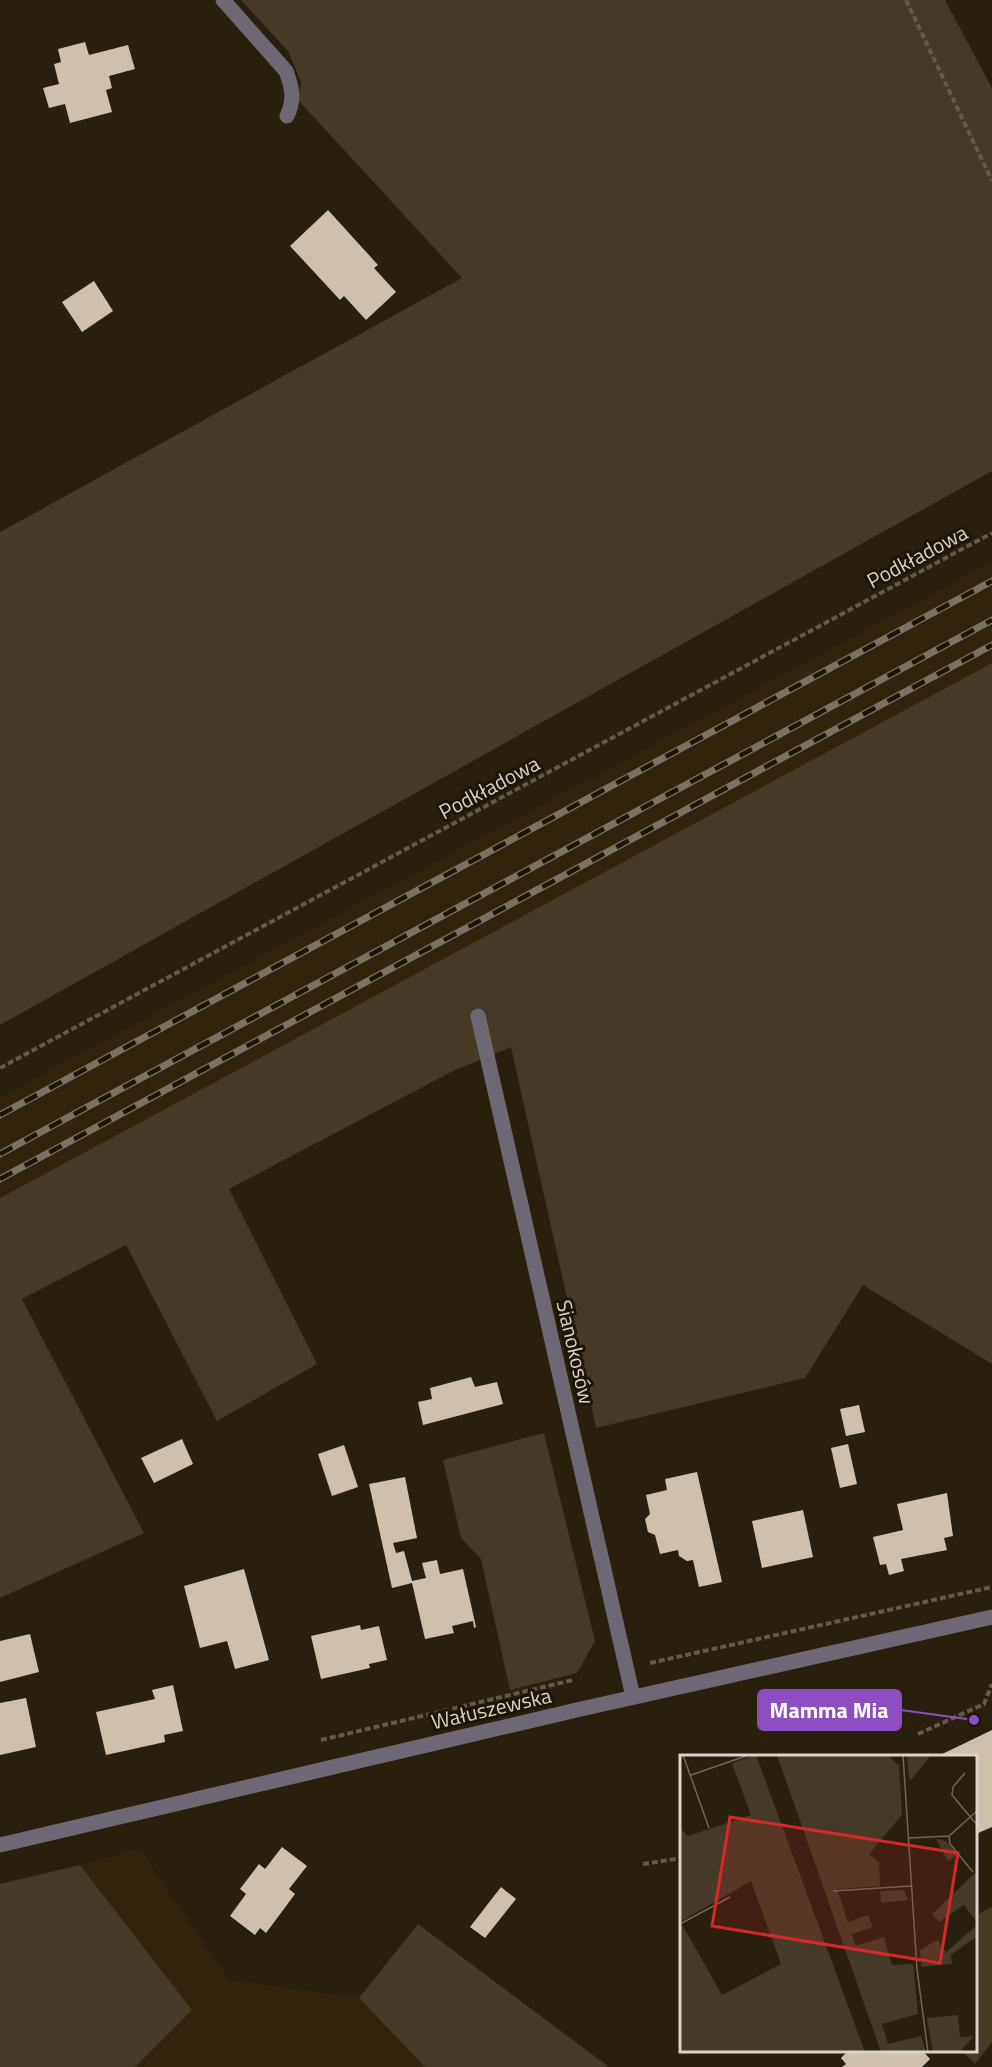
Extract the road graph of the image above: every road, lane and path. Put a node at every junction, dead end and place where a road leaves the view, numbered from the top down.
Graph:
1 (223, 0) edge
2 (906, 0) edge
3 (287, 116) dead end
4 (992, 181) edge
5 (992, 533) edge
6 (478, 1016) dead end
7 (0, 1068) edge
8 (992, 1587) edge
9 (992, 1617) edge
10 (621, 1644) junction
11 (992, 1684) edge
12 (633, 1697) junction
13 (918, 1734) dead end
14 (0, 1845) edge
15 (680, 1858) edge
16 (643, 1864) dead end

1 - 3 street
2 - 4 path
5 - 7 path, Podkładowa
6 - 10 street, Sianokosów
8 - 10 path
9 - 12 street, Wałuszewska
10 - 12 street, Sianokosów
11 - 13 path
12 - 14 street, Wałuszewska
15 - 16 path

